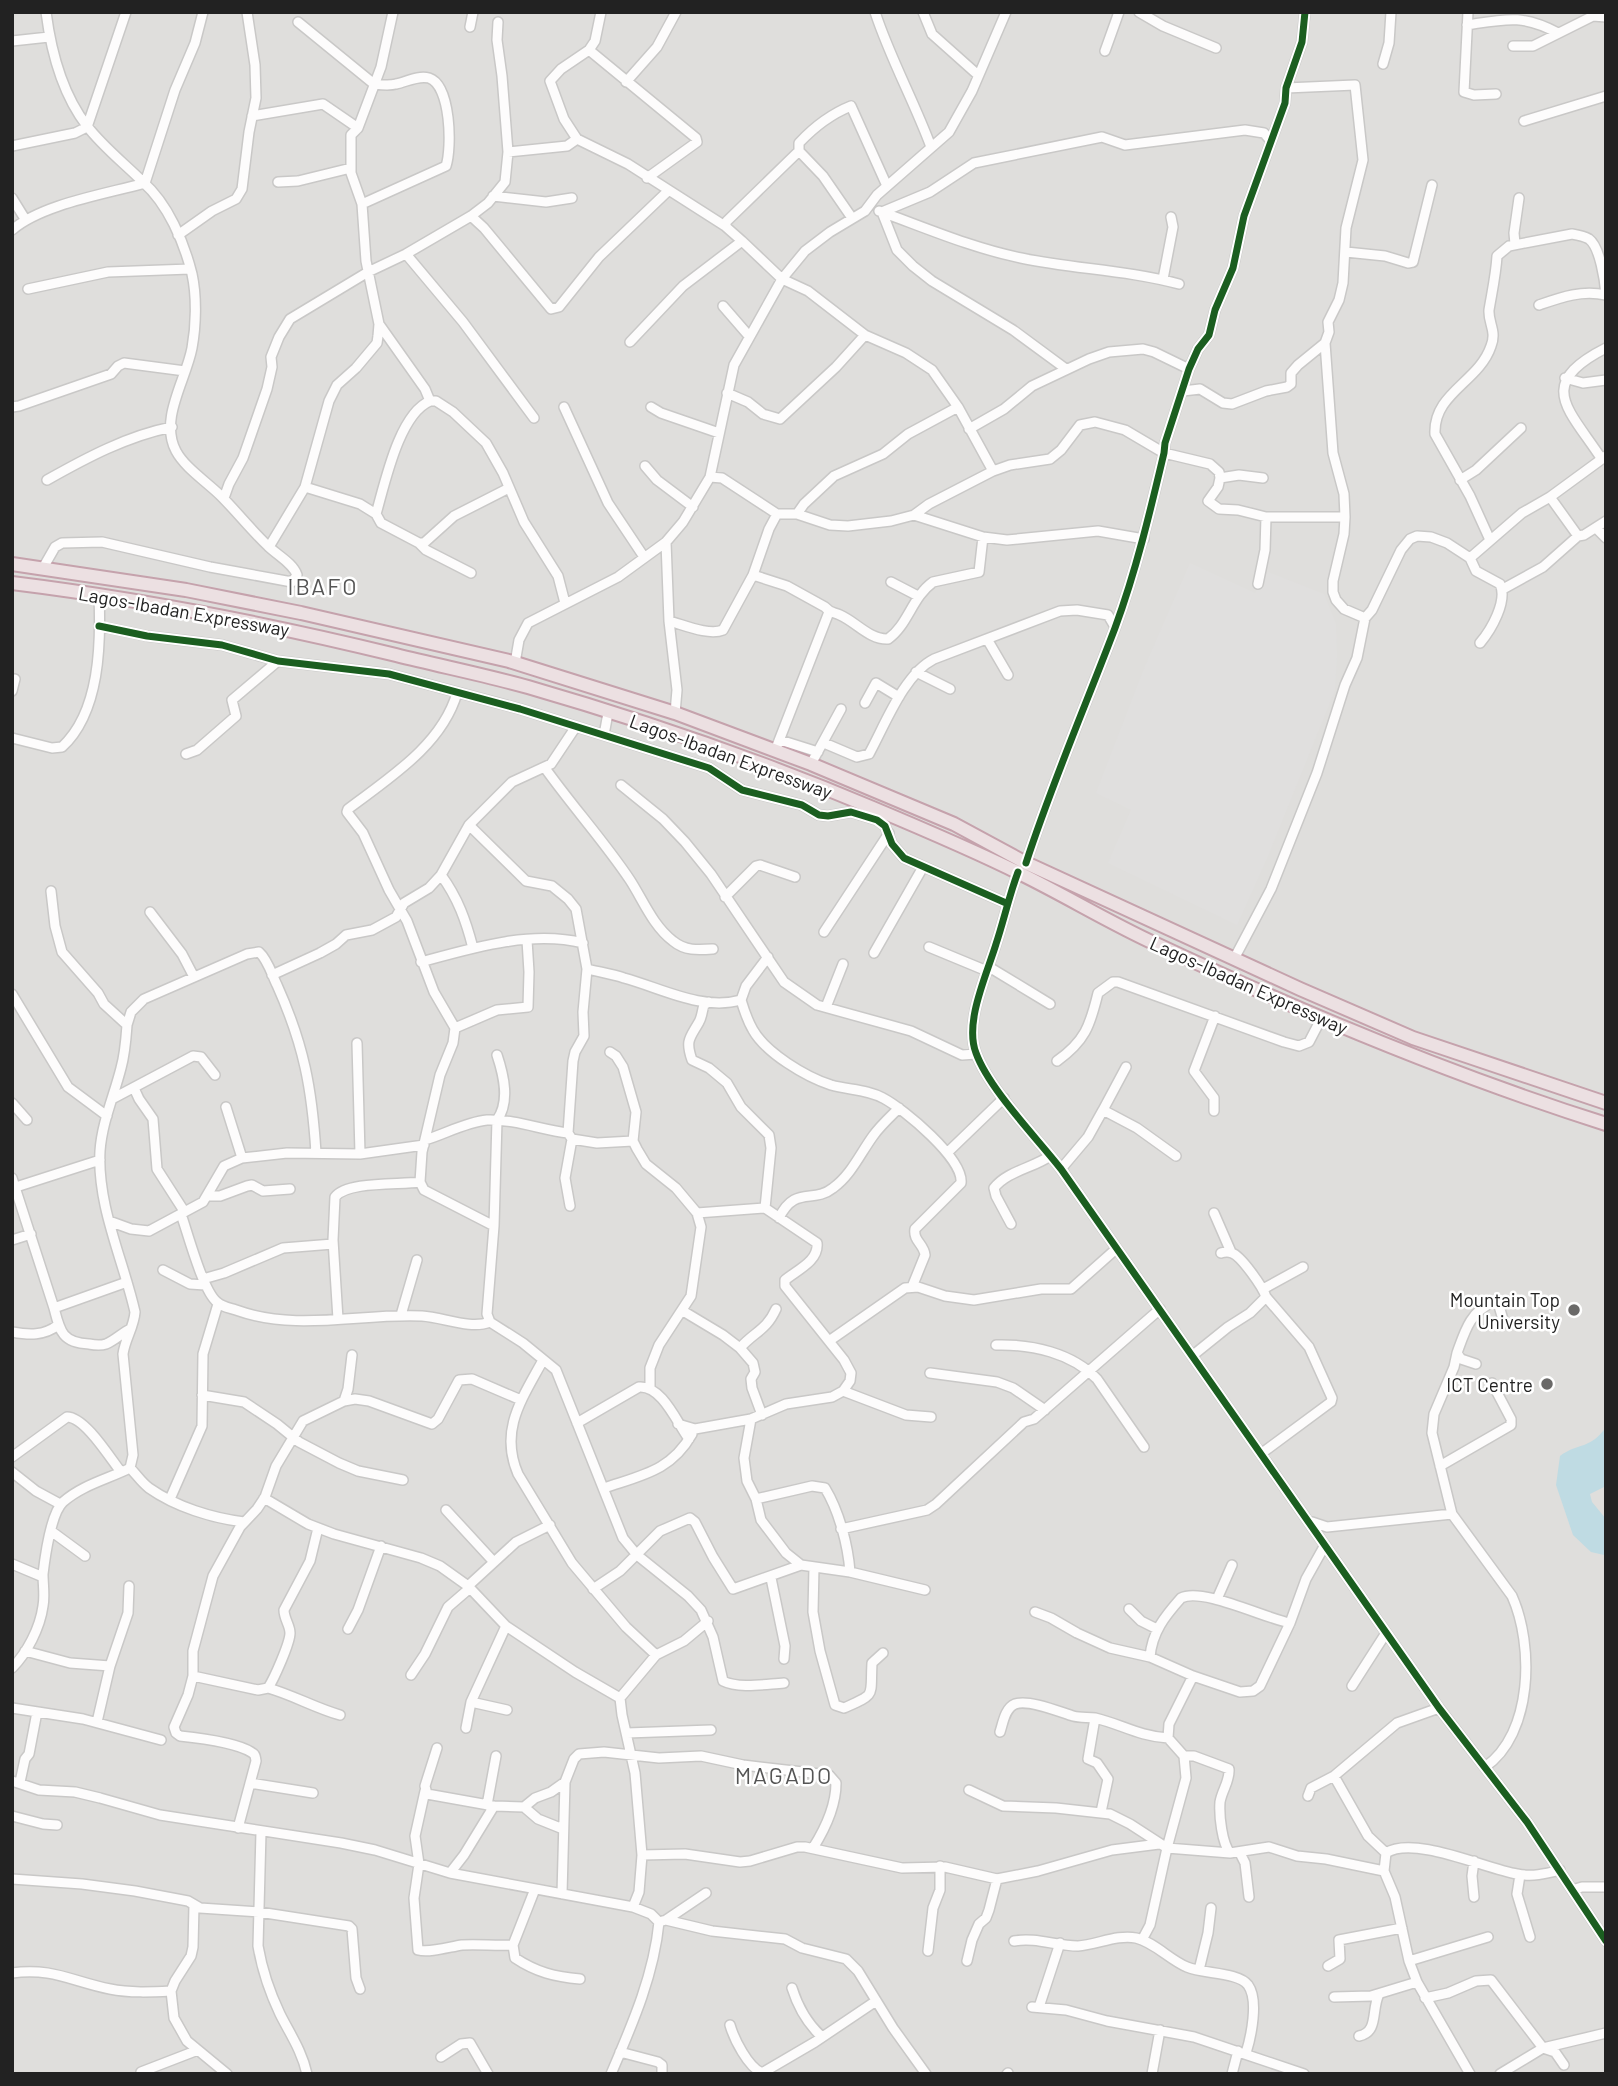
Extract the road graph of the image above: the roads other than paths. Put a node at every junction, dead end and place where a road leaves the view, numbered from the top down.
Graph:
1 (46, 12) edge
2 (126, 12) edge
3 (202, 12) edge
4 (247, 12) edge
5 (393, 12) edge
6 (473, 12) edge
7 (601, 12) edge
8 (677, 12) edge
9 (875, 12) edge
10 (923, 12) edge
11 (1006, 12) edge
12 (1119, 12) edge
13 (1139, 12) edge
14 (1306, 12) edge
15 (1391, 12) edge
16 (1468, 12) edge
17 (1606, 18) edge
18 (298, 22) dead end
19 (498, 22) dead end
20 (1467, 25) junction
21 (470, 27) dead end
22 (1558, 33) junction
23 (50, 37) junction
24 (12, 41) edge
25 (1513, 46) dead end
26 (1216, 48) dead end
27 (589, 50) junction
28 (1105, 51) dead end
29 (1383, 64) dead end
30 (978, 75) junction
31 (626, 82) junction
32 (374, 84) junction
33 (1286, 88) junction
34 (1496, 93) dead end
35 (1606, 96) edge
36 (252, 116) junction
37 (1524, 121) dead end
38 (87, 127) junction
39 (358, 128) junction
40 (577, 139) junction
41 (1271, 141) junction
42 (12, 146) edge
43 (931, 146) junction
44 (799, 151) junction
45 (508, 152) junction
46 (351, 168) junction
47 (648, 178) junction
48 (278, 182) dead end
49 (145, 183) junction
50 (1432, 185) dead end
51 (887, 186) junction
52 (668, 191) junction
53 (493, 197) junction
54 (12, 198) edge
55 (572, 198) dead end
56 (1519, 198) dead end
57 (362, 204) junction
58 (868, 208) junction
59 (882, 212) junction
60 (471, 216) junction
61 (852, 218) junction
62 (1171, 218) dead end
63 (24, 219) junction
64 (725, 226) junction
65 (12, 230) edge
66 (178, 235) junction
67 (741, 241) junction
68 (1515, 244) junction
69 (1346, 252) junction
70 (406, 254) junction
71 (190, 269) junction
72 (368, 272) junction
73 (782, 279) junction
74 (1163, 279) junction
75 (1179, 284) dead end
76 (28, 289) dead end
77 (1606, 295) edge
78 (1539, 305) dead end
79 (723, 306) dead end
80 (379, 324) junction
81 (865, 335) junction
82 (749, 336) junction
83 (630, 342) dead end
84 (1325, 343) junction
85 (1606, 348) edge
86 (1066, 369) junction
87 (1189, 369) junction
88 (185, 371) junction
89 (1565, 378) junction
90 (1606, 380) edge
91 (1182, 391) junction
92 (727, 393) junction
93 (430, 401) junction
94 (12, 407) edge
95 (564, 407) dead end
96 (651, 407) dead end
97 (958, 407) junction
98 (534, 418) dead end
99 (172, 427) junction
100 (1521, 428) dead end
101 (969, 429) junction
102 (719, 433) junction
103 (1164, 453) junction
104 (1603, 457) edge
105 (645, 466) dead end
106 (993, 471) junction
107 (710, 477) junction
108 (1220, 478) junction
109 (1263, 478) dead end
110 (47, 480) dead end
111 (1460, 480) junction
112 (305, 487) junction
113 (509, 488) junction
114 (1550, 497) junction
115 (224, 499) junction
116 (693, 507) junction
117 (376, 514) junction
118 (777, 514) junction
119 (797, 514) junction
120 (914, 515) junction
121 (1266, 517) junction
122 (1345, 517) junction
123 (1606, 522) edge
124 (1596, 528) junction
125 (1578, 536) junction
126 (983, 537) junction
127 (1606, 538) edge
128 (1144, 539) junction
129 (1490, 540) junction
130 (666, 542) junction
131 (419, 543) junction
132 (269, 547) junction
133 (644, 557) junction
134 (1470, 558) junction
135 (12, 564) edge
136 (43, 568) junction
137 (471, 573) dead end
138 (753, 575) junction
139 (891, 582) dead end
140 (12, 583) edge
141 (1258, 584) dead end
142 (1503, 589) junction
143 (99, 596) junction
144 (918, 596) junction
145 (565, 603) junction
146 (829, 612) junction
147 (1365, 618) junction
148 (669, 621) junction
149 (99, 626) junction
150 (1115, 627) junction
151 (987, 639) junction
152 (1480, 643) dead end
153 (278, 661) junction
154 (515, 663) junction
155 (916, 672) junction
156 (1007, 675) dead end
157 (15, 679) dead end
158 (950, 689) dead end
159 (12, 691) edge
160 (457, 693) junction
161 (899, 697) junction
162 (864, 703) dead end
163 (841, 709) dead end
164 (608, 713) junction
165 (675, 713) junction
166 (575, 728) junction
167 (604, 735) junction
168 (12, 738) edge
169 (824, 743) junction
170 (778, 746) junction
171 (818, 752) junction
172 (186, 754) dead end
173 (811, 764) junction
174 (545, 768) junction
175 (621, 785) dead end
176 (469, 825) junction
177 (889, 833) junction
178 (923, 867) junction
179 (1022, 868) junction
180 (441, 875) junction
181 (794, 877) dead end
182 (51, 891) dead end
183 (725, 897) junction
184 (1006, 903) junction
185 (400, 911) junction
186 (150, 912) dead end
187 (824, 933) dead end
188 (527, 940) junction
189 (583, 943) junction
190 (929, 947) dead end
191 (473, 948) junction
192 (713, 949) dead end
193 (874, 953) dead end
194 (768, 957) junction
195 (1234, 959) junction
196 (421, 962) junction
197 (844, 964) dead end
198 (587, 969) junction
199 (988, 969) junction
200 (272, 975) junction
201 (194, 977) junction
202 (12, 994) edge
203 (741, 1000) junction
204 (709, 1002) junction
205 (1050, 1004) dead end
206 (826, 1007) junction
207 (1215, 1016) junction
208 (1321, 1019) junction
209 (127, 1025) junction
210 (455, 1028) junction
211 (357, 1043) dead end
212 (610, 1052) dead end
213 (976, 1054) junction
214 (498, 1055) dead end
215 (1057, 1061) dead end
216 (1126, 1067) dead end
217 (215, 1074) dead end
218 (134, 1088) junction
219 (1004, 1098) junction
220 (112, 1099) junction
221 (12, 1103) edge
222 (1606, 1103) edge
223 (226, 1107) dead end
224 (899, 1108) junction
225 (1103, 1111) junction
226 (1214, 1111) dead end
227 (107, 1116) junction
228 (27, 1120) dead end
229 (497, 1120) junction
230 (1606, 1124) edge
231 (570, 1136) junction
232 (633, 1140) junction
233 (424, 1142) junction
234 (948, 1152) junction
235 (316, 1153) junction
236 (360, 1154) junction
237 (1050, 1156) junction
238 (1176, 1156) dead end
239 (242, 1158) junction
240 (100, 1160) junction
241 (1061, 1169) junction
242 (420, 1182) junction
243 (14, 1183) edge
244 (290, 1189) dead end
245 (208, 1196) junction
246 (570, 1206) dead end
247 (765, 1208) junction
248 (182, 1213) junction
249 (697, 1213) junction
250 (1214, 1213) dead end
251 (779, 1218) junction
252 (109, 1221) junction
253 (1011, 1224) dead end
254 (494, 1226) junction
255 (31, 1234) junction
256 (12, 1240) edge
257 (333, 1244) junction
258 (1116, 1249) junction
259 (417, 1260) dead end
260 (1303, 1267) dead end
261 (163, 1270) dead end
262 (127, 1282) junction
263 (204, 1282) junction
264 (915, 1285) junction
265 (1264, 1293) junction
266 (218, 1304) junction
267 (54, 1308) junction
268 (776, 1309) dead end
269 (1160, 1309) junction
270 (684, 1311) junction
271 (401, 1315) junction
272 (338, 1319) junction
273 (490, 1322) junction
274 (1504, 1323) dead end
275 (58, 1325) junction
276 (130, 1329) junction
277 (12, 1332) edge
278 (829, 1341) junction
279 (996, 1345) dead end
280 (740, 1348) junction
281 (1457, 1353) junction
282 (352, 1355) dead end
283 (1192, 1356) junction
284 (543, 1360) junction
285 (1476, 1364) dead end
286 (1088, 1370) junction
287 (930, 1373) dead end
288 (1492, 1383) dead end
289 (650, 1388) junction
290 (843, 1391) junction
291 (202, 1395) junction
292 (521, 1400) junction
293 (344, 1401) junction
294 (1045, 1410) junction
295 (762, 1415) junction
296 (931, 1418) dead end
297 (751, 1419) junction
298 (577, 1423) junction
299 (678, 1424) junction
300 (695, 1429) junction
301 (292, 1438) junction
302 (689, 1438) junction
303 (1144, 1447) dead end
304 (1262, 1453) junction
305 (12, 1457) edge
306 (1440, 1466) junction
307 (125, 1470) junction
308 (12, 1472) edge
309 (404, 1480) dead end
310 (604, 1488) junction
311 (264, 1498) junction
312 (170, 1499) junction
313 (756, 1499) junction
314 (60, 1504) junction
315 (446, 1510) dead end
316 (1452, 1514) junction
317 (1306, 1517) junction
318 (244, 1522) junction
319 (550, 1525) junction
320 (318, 1528) junction
321 (841, 1529) junction
322 (51, 1531) junction
323 (1325, 1545) junction
324 (381, 1546) junction
325 (637, 1555) junction
326 (85, 1556) dead end
327 (493, 1562) junction
328 (12, 1564) edge
329 (801, 1565) junction
330 (1232, 1565) dead end
331 (814, 1567) junction
332 (850, 1572) junction
333 (43, 1577) junction
334 (772, 1578) junction
335 (129, 1586) dead end
336 (469, 1587) junction
337 (593, 1589) junction
338 (925, 1590) dead end
339 (1217, 1599) junction
340 (1129, 1609) dead end
341 (1035, 1612) dead end
342 (708, 1621) junction
343 (1290, 1623) junction
344 (506, 1626) junction
345 (348, 1629) dead end
346 (1157, 1629) junction
347 (1386, 1633) junction
348 (883, 1653) dead end
349 (20, 1654) edge
350 (656, 1655) junction
351 (1150, 1657) junction
352 (784, 1659) dead end
353 (110, 1666) junction
354 (12, 1668) edge
355 (411, 1675) dead end
356 (193, 1676) junction
357 (1193, 1676) junction
358 (784, 1684) dead end
359 (1352, 1686) dead end
360 (268, 1688) junction
361 (620, 1698) junction
362 (471, 1702) junction
363 (12, 1708) edge
364 (1439, 1708) junction
365 (507, 1710) dead end
366 (37, 1712) junction
367 (340, 1715) dead end
368 (1095, 1718) junction
369 (97, 1723) junction
370 (466, 1728) dead end
371 (711, 1730) dead end
372 (1000, 1732) dead end
373 (627, 1733) junction
374 (1168, 1735) junction
375 (161, 1740) dead end
376 (437, 1748) dead end
377 (496, 1756) dead end
378 (632, 1756) junction
379 (1184, 1756) junction
380 (1485, 1767) junction
381 (1334, 1776) junction
382 (16, 1782) edge
383 (565, 1782) junction
384 (250, 1783) junction
385 (969, 1790) dead end
386 (425, 1791) junction
387 (313, 1793) dead end
388 (1308, 1796) dead end
389 (490, 1805) junction
390 (524, 1807) junction
391 (1101, 1812) junction
392 (12, 1816) edge
393 (57, 1825) dead end
394 (238, 1828) junction
395 (563, 1829) junction
396 (261, 1832) junction
397 (1163, 1846) junction
398 (813, 1848) junction
399 (1235, 1853) junction
400 (1386, 1853) junction
401 (642, 1855) junction
402 (1474, 1861) junction
403 (419, 1864) junction
404 (940, 1866) junction
405 (1560, 1870) junction
406 (1384, 1871) junction
407 (450, 1872) junction
408 (1520, 1875) junction
409 (12, 1879) edge
410 (997, 1879) junction
411 (1606, 1887) edge
412 (535, 1889) junction
413 (1572, 1890) junction
414 (562, 1894) junction
415 (706, 1894) dead end
416 (1249, 1897) dead end
417 (1474, 1897) dead end
418 (194, 1905) junction
419 (633, 1907) junction
420 (1211, 1908) dead end
421 (258, 1912) junction
422 (662, 1921) junction
423 (1402, 1928) junction
424 (1488, 1937) dead end
425 (1530, 1937) dead end
426 (1142, 1940) junction
427 (1014, 1941) dead end
428 (1606, 1941) edge
429 (1060, 1943) junction
430 (513, 1945) junction
431 (928, 1951) dead end
432 (967, 1961) dead end
433 (1409, 1961) junction
434 (1328, 1966) dead end
435 (1199, 1970) junction
436 (12, 1973) edge
437 (580, 1979) dead end
438 (1417, 1982) junction
439 (792, 1988) dead end
440 (359, 1989) dead end
441 (171, 1991) junction
442 (1379, 1994) junction
443 (1334, 1997) dead end
444 (1425, 1998) junction
445 (876, 2001) junction
446 (730, 2025) dead end
447 (1160, 2029) junction
448 (1606, 2033) edge
449 (821, 2036) junction
450 (1359, 2036) dead end
451 (1543, 2048) junction
452 (198, 2050) junction
453 (620, 2052) junction
454 (1242, 2052) junction
455 (441, 2057) dead end
456 (215, 2064) junction
457 (1564, 2065) dead end
458 (141, 2071) dead end
459 (210, 2074) edge
460 (228, 2074) edge
461 (307, 2074) edge
462 (488, 2074) edge
463 (611, 2074) edge
464 (662, 2074) edge
465 (926, 2074) edge
466 (1152, 2074) edge
467 (1232, 2074) edge
468 (1304, 2074) edge
469 (1471, 2074) edge
470 (1500, 2074) edge

1 - 23 street
2 - 38 street
3 - 49 street
4 - 36 street
5 - 32 street
6 - 21 street
7 - 27 street
8 - 31 street
9 - 43 street
10 - 30 street
11 - 30 street
12 - 28 street
13 - 26 street
14 - 33 street
15 - 29 street
16 - 20 street
17 - 22 street
18 - 32 street
19 - 45 street
20 - 22 street
20 - 34 street
22 - 25 street
23 - 24 street
23 - 38 street
27 - 31 street
27 - 40 street
30 - 43 street
31 - 47 street
32 - 39 street
32 - 57 street
33 - 41 street
33 - 69 street
35 - 37 street
36 - 39 street
36 - 66 street
38 - 42 street
38 - 49 street
39 - 46 street
40 - 45 street
40 - 47 street
41 - 59 street
41 - 87 street
43 - 51 street
44 - 51 street
44 - 61 street
44 - 64 street
45 - 53 street
46 - 48 street
46 - 57 street
47 - 52 street
49 - 63 street
49 - 66 street
50 - 69 street
51 - 58 street
52 - 60 street
52 - 64 street
53 - 55 street
53 - 60 street
54 - 63 street
56 - 68 street
57 - 72 street
58 - 59 street
58 - 61 street
59 - 74 street
59 - 86 street
60 - 70 street
61 - 73 street
62 - 74 street
63 - 65 street
64 - 67 street
66 - 71 street
67 - 73 street
67 - 83 street
68 - 77 street
68 - 111 street
69 - 84 street
70 - 72 street
70 - 98 street
71 - 76 street
71 - 88 street
72 - 80 street
72 - 115 street
73 - 81 street
73 - 82 street
74 - 75 street
77 - 78 street
79 - 82 street
80 - 93 street
80 - 112 street
81 - 92 street
81 - 97 street
82 - 92 street
84 - 91 street
84 - 122 street
85 - 89 street
86 - 87 street
86 - 101 street
87 - 91 street
88 - 94 street
88 - 99 street
89 - 90 street
89 - 104 street
91 - 103 street
92 - 102 street
93 - 113 street
93 - 117 street
95 - 133 street
96 - 102 street
97 - 101 street
97 - 119 street
99 - 110 street
99 - 115 street
100 - 111 street
101 - 106 street
102 - 107 street
103 - 106 street
103 - 108 street
103 - 128 street
104 - 114 street
105 - 116 street
106 - 120 street
107 - 116 street
107 - 118 street
108 - 109 street
108 - 121 street
111 - 129 street
112 - 117 street
112 - 132 street
113 - 131 street
113 - 145 street
114 - 125 street
114 - 129 street
115 - 132 street
116 - 130 street
117 - 131 street
118 - 119 street
118 - 138 street
119 - 120 street
120 - 126 street
121 - 122 street
121 - 141 street
122 - 147 street
123 - 124 street
124 - 125 street
124 - 127 street
125 - 142 street
126 - 128 street
126 - 144 street
128 - 150 street
129 - 134 street
130 - 133 street
130 - 148 street
131 - 137 street
132 - 136 street
133 - 145 street
134 - 142 street
134 - 147 street
135 - 136 highway, Lagos-Ibadan Expressway
136 - 154 highway, Lagos-Ibadan Expressway
138 - 146 street
138 - 148 street
139 - 144 street
140 - 143 highway, Lagos-Ibadan Expressway
142 - 152 street
143 - 149 street
143 - 164 highway, Lagos-Ibadan Expressway
144 - 146 street
145 - 154 street
146 - 170 street
147 - 195 street
148 - 165 street
149 - 153 street
149 - 168 street
150 - 151 street
150 - 179 street
151 - 155 street
151 - 156 street
153 - 160 street
153 - 172 street
154 - 165 highway, Lagos-Ibadan Expressway
155 - 158 street
155 - 161 street
157 - 159 street
160 - 166 street
160 - 185 street
161 - 162 street
161 - 169 street
163 - 169 street
164 - 167 street
164 - 179 highway, Lagos-Ibadan Expressway
165 - 170 highway, Lagos-Ibadan Expressway
166 - 167 street
166 - 174 street
167 - 177 street
169 - 171 street
170 - 171 street
170 - 173 highway, Lagos-Ibadan Expressway
171 - 173 street
173 - 179 highway, Lagos-Ibadan Expressway
174 - 176 street
174 - 192 street
175 - 183 street
176 - 180 street
176 - 189 street
177 - 178 street
177 - 187 street
178 - 184 street
178 - 193 street
179 - 184 street
179 - 195 highway, Lagos-Ibadan Expressway
179 - 208 highway, Lagos-Ibadan Expressway
180 - 185 street
180 - 191 street
181 - 183 street
182 - 209 street
183 - 194 street
184 - 199 street
185 - 196 street
185 - 200 street
186 - 201 street
188 - 189 street
188 - 191 street
188 - 210 street
189 - 198 street
190 - 199 street
191 - 196 street
194 - 203 street
194 - 206 street
195 - 222 highway, Lagos-Ibadan Expressway
196 - 210 street
197 - 206 street
198 - 204 street
198 - 231 street
199 - 205 street
199 - 213 street
200 - 201 street
200 - 235 street
201 - 209 street
202 - 227 street
203 - 204 street
203 - 224 street
204 - 247 street
206 - 213 street
207 - 208 street
207 - 215 street
207 - 226 street
208 - 230 highway, Lagos-Ibadan Expressway
209 - 220 street
210 - 233 street
211 - 236 street
212 - 232 street
213 - 219 street
214 - 229 street
216 - 225 street
217 - 218 street
218 - 220 street
218 - 248 street
219 - 234 street
219 - 237 street
220 - 227 street
221 - 228 street
223 - 239 street
224 - 234 street
224 - 251 street
225 - 238 street
225 - 241 street
227 - 240 street
229 - 231 street
229 - 233 street
229 - 254 street
231 - 232 street
231 - 246 street
232 - 249 street
233 - 236 street
233 - 242 street
234 - 264 street
235 - 236 street
235 - 239 street
237 - 241 street
237 - 253 street
239 - 245 street
240 - 243 street
240 - 252 street
241 - 258 street
242 - 254 street
242 - 257 street
243 - 255 street
244 - 245 street
245 - 248 street
247 - 249 street
247 - 251 street
248 - 252 street
248 - 263 street
249 - 270 street
250 - 265 street
251 - 278 street
252 - 262 street
254 - 273 street
255 - 256 street
255 - 267 street
257 - 263 street
257 - 272 street
258 - 264 street
258 - 269 street
259 - 271 street
260 - 265 street
261 - 263 street
262 - 267 street
262 - 276 street
263 - 266 street
264 - 278 street
265 - 283 street
265 - 304 street
266 - 272 street
266 - 291 street
267 - 275 street
268 - 280 street
269 - 283 street
269 - 286 street
270 - 280 street
270 - 289 street
271 - 272 street
271 - 273 street
273 - 284 street
274 - 281 street
275 - 276 street
275 - 277 street
276 - 307 street
278 - 290 street
279 - 286 street
280 - 295 street
281 - 285 street
281 - 306 street
282 - 293 street
283 - 304 street
284 - 292 street
284 - 298 street
286 - 294 street
286 - 303 street
287 - 294 street
288 - 306 street
289 - 298 street
289 - 299 street
290 - 295 street
290 - 296 street
291 - 301 street
291 - 312 street
292 - 293 street
292 - 319 street
293 - 301 street
294 - 321 street
295 - 297 street
297 - 300 street
297 - 313 street
298 - 310 street
299 - 300 street
299 - 302 street
300 - 302 street
301 - 309 street
301 - 311 street
302 - 310 street
304 - 317 street
305 - 307 street
306 - 316 street
307 - 312 street
307 - 314 street
308 - 314 street
310 - 325 street
311 - 318 street
311 - 320 street
312 - 318 street
313 - 321 street
313 - 329 street
314 - 322 street
315 - 327 street
316 - 317 street
316 - 380 street
317 - 323 street
318 - 356 street
319 - 327 street
319 - 337 street
320 - 324 street
320 - 360 street
321 - 332 street
322 - 326 street
322 - 333 street
323 - 343 street
323 - 347 street
324 - 336 street
324 - 345 street
325 - 334 street
325 - 337 street
325 - 342 street
327 - 336 street
328 - 333 street
329 - 331 street
329 - 334 street
330 - 339 street
331 - 332 street
331 - 348 street
332 - 338 street
333 - 349 street
334 - 352 street
335 - 353 street
336 - 344 street
336 - 355 street
337 - 350 street
339 - 343 street
339 - 346 street
340 - 346 street
341 - 351 street
342 - 350 street
342 - 358 street
343 - 357 street
344 - 361 street
344 - 362 street
346 - 351 street
347 - 359 street
347 - 364 street
349 - 353 street
349 - 354 street
350 - 361 street
351 - 357 street
353 - 369 street
356 - 360 street
356 - 384 street
357 - 374 street
360 - 367 street
361 - 373 street
362 - 365 street
362 - 370 street
363 - 366 street
364 - 380 street
364 - 381 street
366 - 369 street
366 - 382 street
368 - 372 street
368 - 374 street
368 - 391 street
369 - 375 street
371 - 373 street
373 - 378 street
374 - 379 street
376 - 386 street
377 - 389 street
378 - 383 street
378 - 398 street
378 - 401 street
379 - 397 street
379 - 399 street
380 - 405 street
381 - 388 street
381 - 400 street
382 - 394 street
383 - 390 street
383 - 395 street
384 - 387 street
384 - 394 street
385 - 391 street
386 - 389 street
386 - 403 street
389 - 390 street
389 - 407 street
390 - 395 street
391 - 397 street
392 - 393 street
394 - 396 street
395 - 414 street
396 - 403 street
396 - 421 street
397 - 399 street
397 - 410 street
397 - 426 street
398 - 401 street
398 - 404 street
399 - 406 street
399 - 416 street
400 - 402 street
400 - 406 street
401 - 419 street
402 - 408 street
402 - 417 street
403 - 407 street
403 - 430 street
404 - 410 street
404 - 431 street
405 - 408 street
405 - 413 street
406 - 423 street
407 - 412 street
408 - 425 street
409 - 418 street
410 - 432 street
411 - 413 street
412 - 414 street
412 - 430 street
413 - 428 street
414 - 419 street
415 - 422 street
418 - 421 street
418 - 441 street
419 - 422 street
420 - 435 street
421 - 440 street
421 - 461 street
422 - 445 street
422 - 453 street
423 - 433 street
423 - 434 street
424 - 433 street
426 - 429 street
426 - 435 street
427 - 429 street
429 - 447 street
430 - 437 street
433 - 438 street
435 - 454 street
436 - 441 street
438 - 442 street
438 - 444 street
439 - 449 street
441 - 452 street
442 - 443 street
442 - 450 street
444 - 451 street
444 - 469 street
445 - 449 street
445 - 465 street
446 - 449 street
447 - 454 street
447 - 466 street
448 - 451 street
451 - 457 street
451 - 470 street
452 - 456 street
452 - 458 street
453 - 463 street
453 - 464 street
454 - 467 street
454 - 468 street
455 - 462 street
456 - 459 street
456 - 460 street

